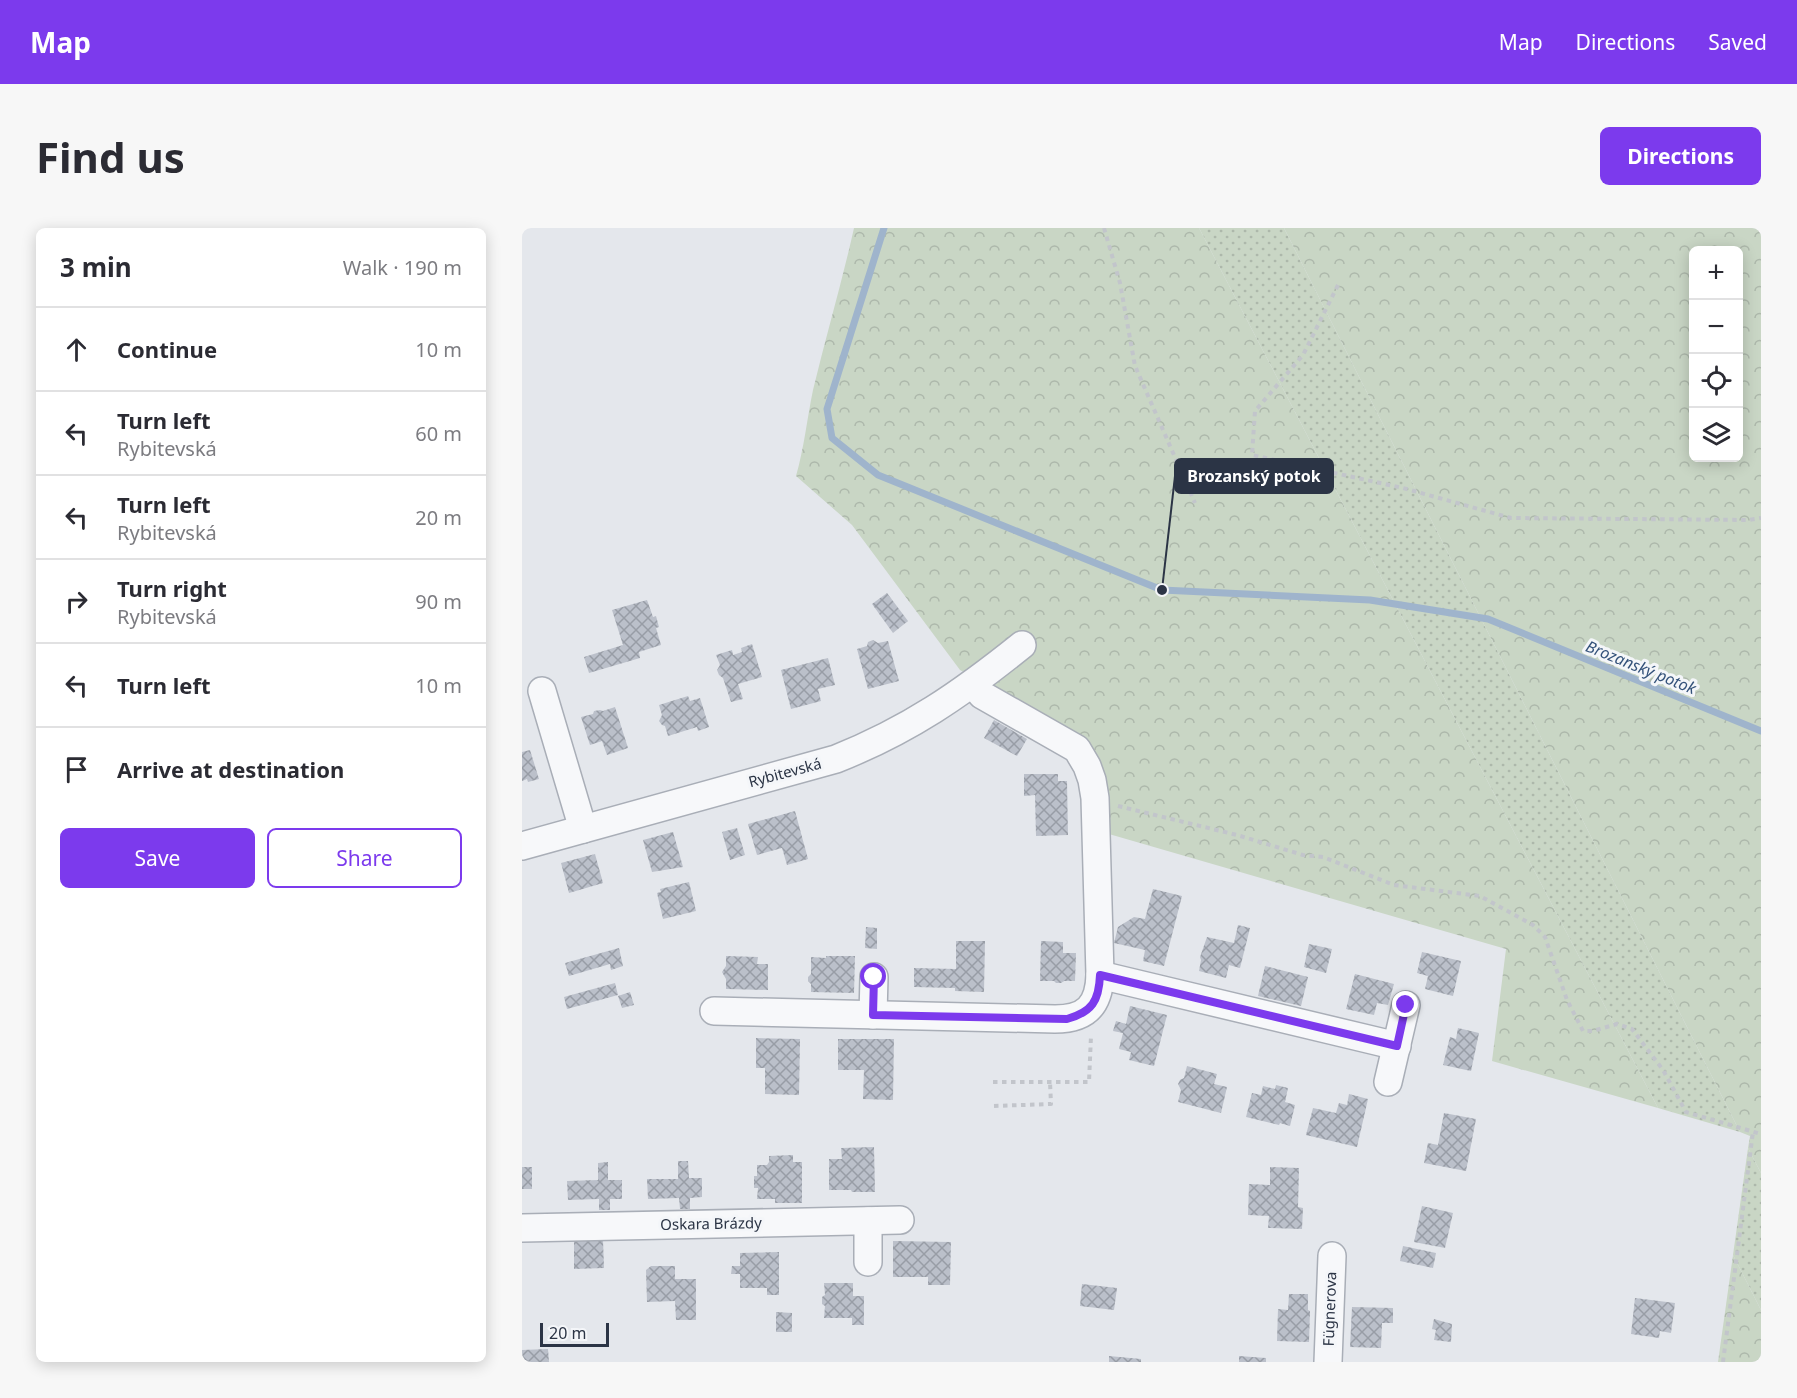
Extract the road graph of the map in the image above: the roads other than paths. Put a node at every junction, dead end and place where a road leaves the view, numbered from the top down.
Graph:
1 (1022, 645) dead end
2 (973, 684) junction
3 (542, 691) dead end
4 (583, 829) junction
5 (522, 846) edge
6 (1100, 975) junction
7 (874, 977) dead end
8 (1406, 1005) dead end
9 (714, 1011) dead end
10 (873, 1015) junction
11 (1397, 1046) junction
12 (1388, 1082) dead end
13 (900, 1220) dead end
14 (867, 1221) junction
15 (522, 1228) edge
16 (1332, 1256) dead end
17 (868, 1262) dead end
18 (1328, 1362) edge

1 - 2 street, Rybitevská
2 - 4 street, Rybitevská
2 - 6 street
3 - 4 street
4 - 5 street, Rybitevská
6 - 10 street
6 - 11 street
7 - 10 street
8 - 11 street
9 - 10 street
11 - 12 street
13 - 14 street, Oskara Brázdy
14 - 15 street, Oskara Brázdy
14 - 17 street
16 - 18 street, Fügnerova

